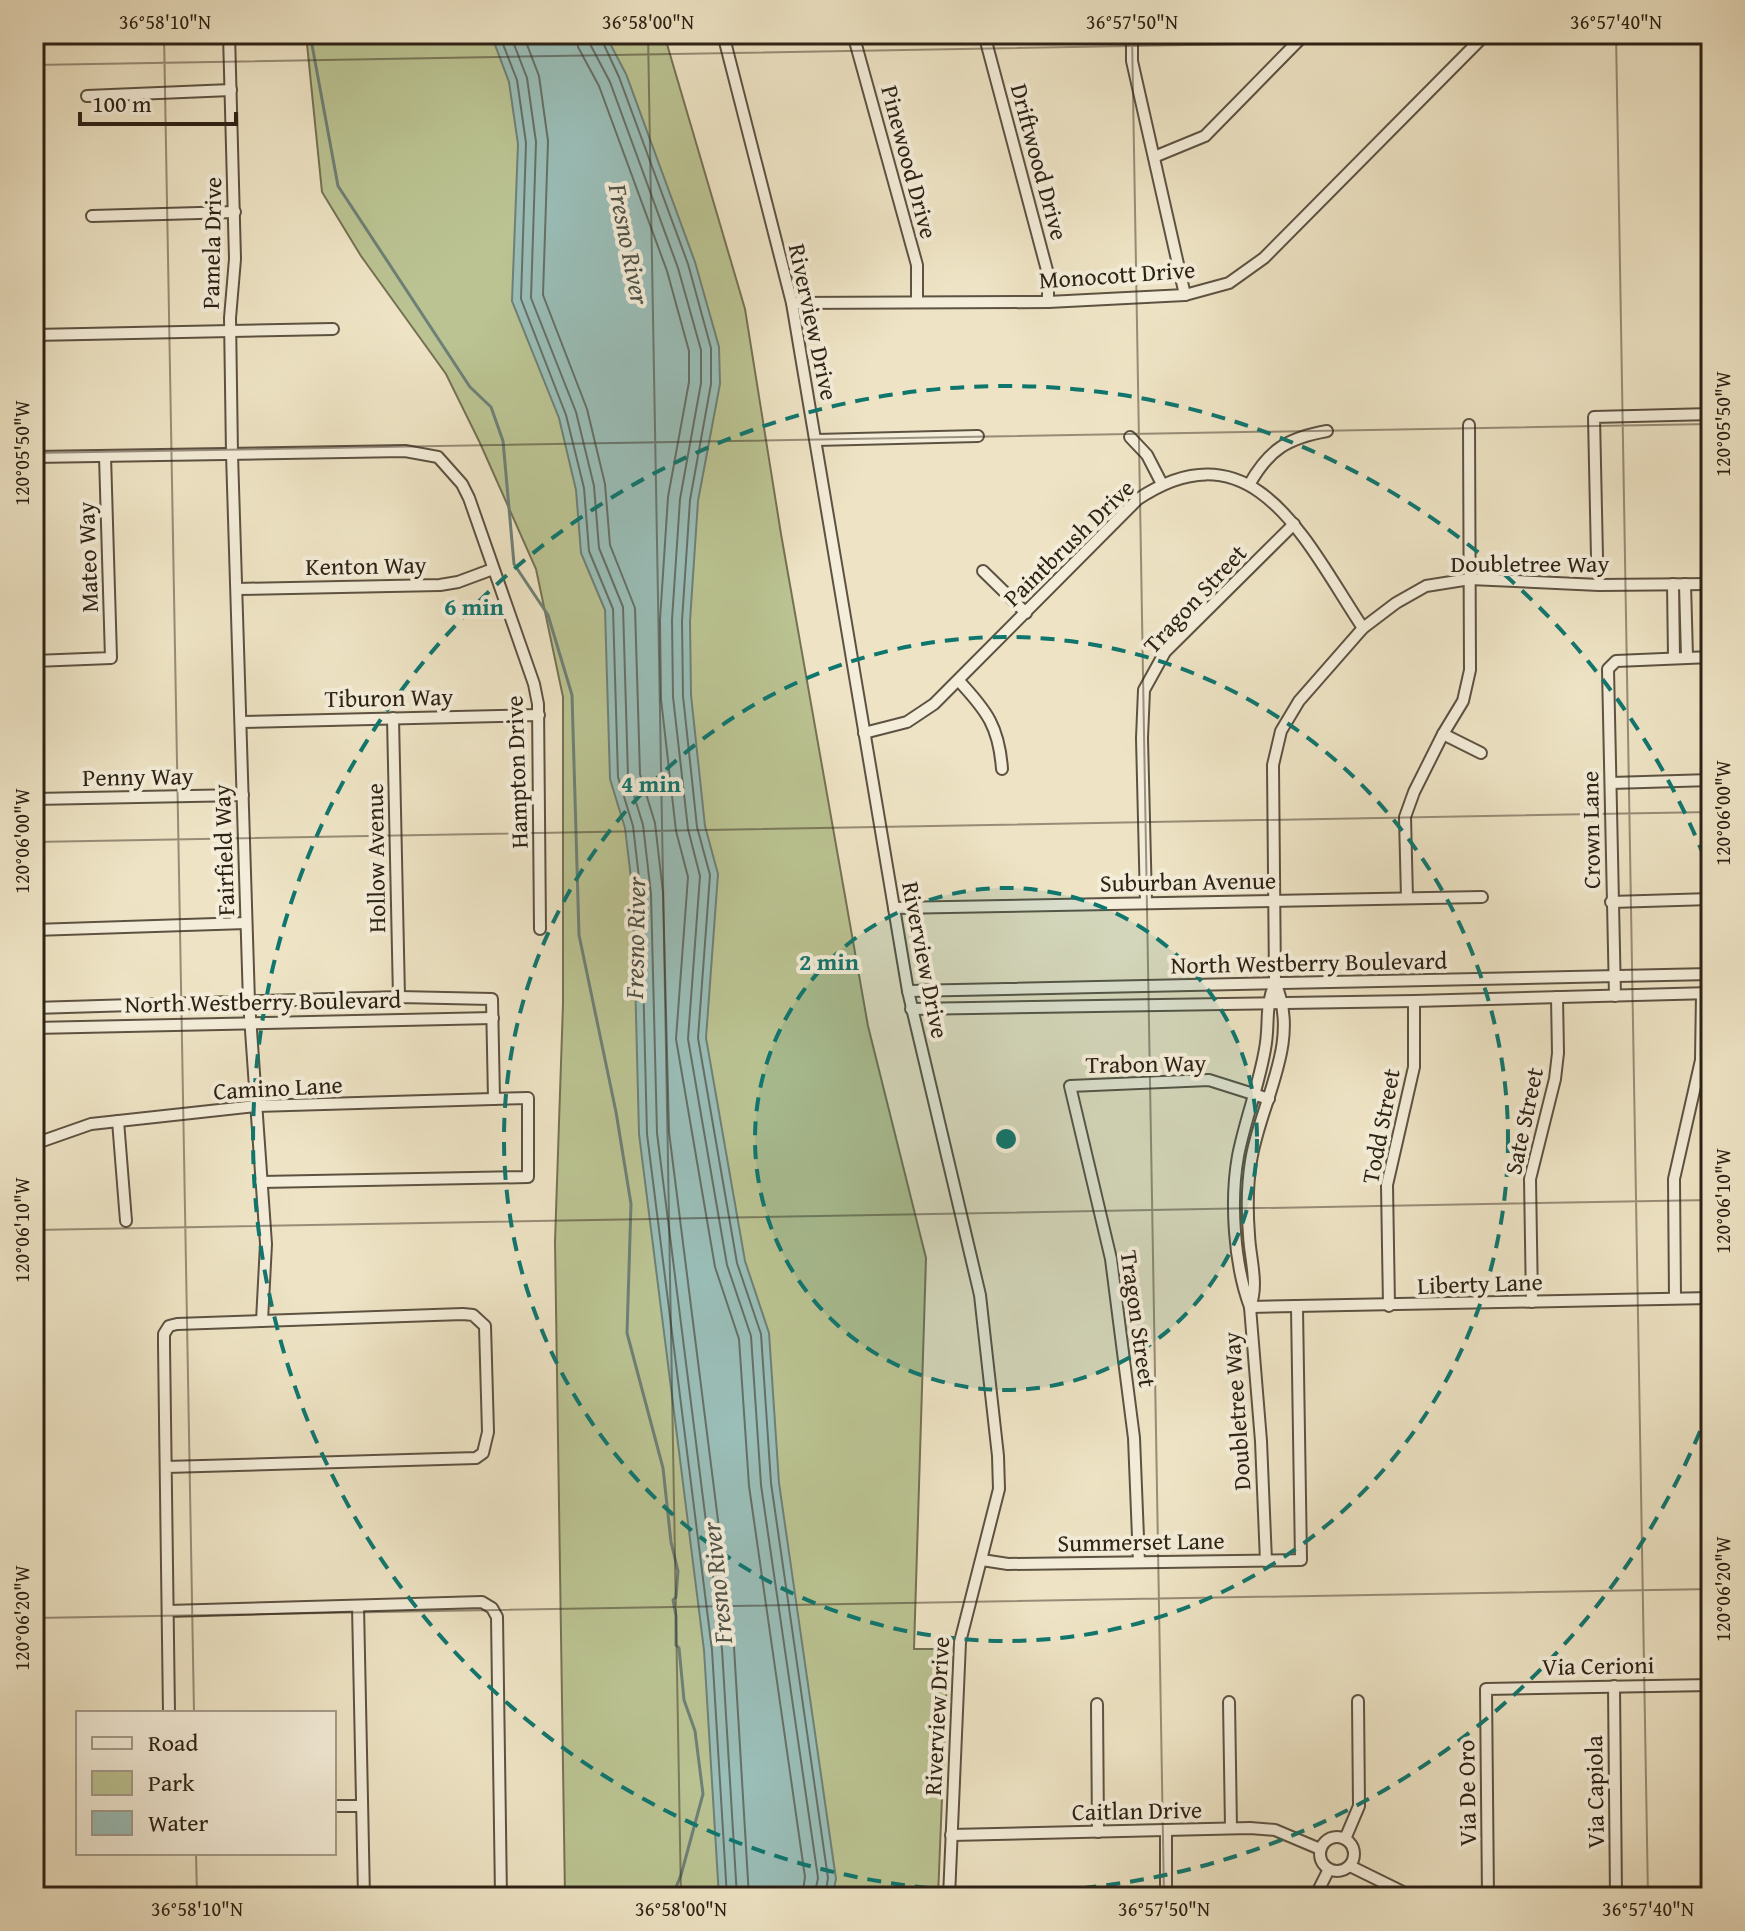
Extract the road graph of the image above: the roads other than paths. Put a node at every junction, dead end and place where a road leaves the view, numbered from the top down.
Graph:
1 (229, 34) edge
2 (723, 34) edge
3 (853, 34) edge
4 (984, 34) edge
5 (1132, 34) edge
6 (1305, 34) edge
7 (1486, 34) edge
8 (231, 90) junction
9 (87, 96) dead end
10 (1154, 157) junction
11 (235, 212) junction
12 (92, 216) dead end
13 (1185, 295) junction
14 (917, 302) junction
15 (1048, 302) junction
16 (792, 303) junction
17 (333, 329) dead end
18 (231, 331) junction
19 (34, 335) edge
20 (1711, 414) edge
21 (1469, 425) dead end
22 (1327, 431) dead end
23 (978, 436) dead end
24 (1130, 437) dead end
25 (816, 440) junction
26 (232, 454) junction
27 (105, 456) junction
28 (34, 457) edge
29 (1162, 484) junction
30 (1249, 485) junction
31 (1294, 524) junction
32 (1597, 554) dead end
33 (493, 569) junction
34 (983, 571) dead end
35 (1470, 579) junction
36 (1673, 584) junction
37 (1685, 584) junction
38 (1711, 584) edge
39 (237, 589) junction
40 (1026, 613) junction
41 (1363, 628) junction
42 (1687, 657) junction
43 (1711, 657) edge
44 (1674, 658) junction
45 (34, 661) edge
46 (959, 681) junction
47 (539, 715) junction
48 (393, 718) junction
49 (241, 722) junction
50 (864, 733) junction
51 (1443, 734) junction
52 (1481, 753) dead end
53 (1002, 769) dead end
54 (1711, 780) edge
55 (1611, 783) junction
56 (243, 795) junction
57 (34, 799) edge
58 (1482, 897) dead end
59 (1407, 898) junction
60 (1711, 899) edge
61 (1274, 900) junction
62 (1146, 902) junction
63 (1611, 902) junction
64 (894, 908) junction
65 (246, 923) junction
66 (540, 929) dead end
67 (34, 930) edge
68 (1711, 974) edge
69 (1614, 976) junction
70 (1275, 983) junction
71 (908, 991) junction
72 (1707, 994) edge
73 (1615, 996) junction
74 (399, 997) junction
75 (1557, 997) junction
76 (1414, 1001) junction
77 (249, 1002) junction
78 (1267, 1002) junction
79 (1284, 1002) junction
80 (34, 1008) edge
81 (911, 1009) junction
82 (493, 1018) junction
83 (250, 1021) junction
84 (34, 1028) edge
85 (1070, 1086) joint
86 (1256, 1094) junction
87 (494, 1099) junction
88 (1269, 1099) junction
89 (256, 1106) junction
90 (118, 1121) junction
91 (34, 1144) edge
92 (261, 1182) junction
93 (126, 1221) dead end
94 (1675, 1298) junction
95 (1711, 1298) edge
96 (1532, 1302) junction
97 (1389, 1306) junction
98 (1250, 1307) junction
99 (1297, 1308) junction
100 (262, 1321) junction
101 (166, 1467) junction
102 (982, 1560) junction
103 (1266, 1561) junction
104 (1139, 1562) junction
105 (358, 1606) junction
106 (168, 1611) junction
107 (1711, 1685) edge
108 (1614, 1686) junction
109 (1486, 1689) joint
110 (1358, 1701) dead end
111 (1229, 1702) dead end
112 (1097, 1704) dead end
113 (169, 1711) edge
114 (336, 1806) edge
115 (362, 1806) junction
116 (1231, 1828) junction
117 (1166, 1830) junction
118 (1098, 1832) junction
119 (951, 1835) junction
120 (1345, 1839) junction
121 (1320, 1849) junction
122 (1350, 1866) junction
123 (1329, 1869) junction
124 (1166, 1896) edge
125 (364, 1897) edge
126 (501, 1897) edge
127 (949, 1897) edge
128 (1315, 1897) edge
129 (1413, 1897) edge
130 (1488, 1897) edge
131 (1616, 1897) edge

1 - 8 street, Pamela Drive
2 - 16 street, Riverview Drive
3 - 14 street, Pinewood Drive
4 - 15 street, Driftwood Drive
5 - 10 street
6 - 10 street
7 - 13 street, Monocott Drive
8 - 9 street
8 - 11 street, Pamela Drive
10 - 13 street
11 - 12 street
11 - 18 street, Pamela Drive
13 - 15 street, Monocott Drive
14 - 15 street, Monocott Drive
14 - 16 street, Monocott Drive
16 - 25 street, Riverview Drive
17 - 18 street
18 - 19 street
18 - 26 street, Pamela Drive
20 - 32 street
21 - 35 street
22 - 30 street
23 - 25 street
24 - 29 street
25 - 50 street, Riverview Drive
26 - 27 street
26 - 33 street, Hampton Drive
26 - 39 street, Fairfield Way
27 - 28 street
27 - 45 street, Mateo Way
29 - 30 street, Paintbrush Drive
29 - 40 street, Paintbrush Drive
30 - 31 street, Paintbrush Drive
31 - 41 street, Paintbrush Drive
31 - 62 street, Tragon Street
33 - 39 street, Kenton Way
33 - 47 street, Hampton Drive
34 - 40 street
35 - 36 street, Doubletree Way
35 - 41 street, Doubletree Way
35 - 51 street
36 - 37 street, Doubletree Way
36 - 44 street
37 - 38 street, Doubletree Way
37 - 42 street
39 - 49 street, Fairfield Way
40 - 46 street, Paintbrush Drive
41 - 61 street, Doubletree Way
42 - 43 street
42 - 44 street
44 - 55 street, Crown Lane
46 - 50 street, Paintbrush Drive
46 - 53 street
47 - 48 street, Tiburon Way
47 - 66 street, Hampton Drive
48 - 49 street, Tiburon Way
48 - 74 street, Hollow Avenue
49 - 56 street, Fairfield Way
50 - 64 street, Riverview Drive
51 - 52 street
51 - 59 street
54 - 55 street
55 - 63 street, Crown Lane
56 - 57 street, Penny Way
56 - 65 street, Fairfield Way
58 - 59 street, Suburban Avenue
59 - 61 street, Suburban Avenue
60 - 63 street
61 - 62 street, Suburban Avenue
61 - 70 street, Doubletree Way
62 - 64 street, Suburban Avenue
63 - 69 street, Crown Lane
64 - 71 street, Riverview Drive
65 - 67 street
65 - 77 street, Fairfield Way
68 - 69 street, North Westberry Boulevard
69 - 70 street, North Westberry Boulevard
69 - 73 street, Crown Lane
70 - 71 street, North Westberry Boulevard
70 - 78 street, Doubletree Way
70 - 79 street, Doubletree Way
71 - 81 street, Riverview Drive
72 - 73 street, North Westberry Boulevard
72 - 94 street
73 - 75 street, North Westberry Boulevard
74 - 77 street, North Westberry Boulevard
74 - 82 street, North Westberry Boulevard
75 - 76 street, North Westberry Boulevard
75 - 96 street, Sate Street
76 - 79 street, North Westberry Boulevard
76 - 97 street, Todd Street
77 - 80 street, North Westberry Boulevard
77 - 83 street, Fairfield Way
78 - 79 street, North Westberry Boulevard
78 - 81 street, North Westberry Boulevard
78 - 86 street, Doubletree Way
79 - 88 street, Doubletree Way
81 - 102 street, Riverview Drive
82 - 83 street, North Westberry Boulevard
82 - 87 street
83 - 84 street, North Westberry Boulevard
83 - 89 street, Fairfield Way
85 - 86 street, Trabon Way
85 - 104 street, Tragon Street
86 - 88 street, Trabon Way
86 - 98 street, Doubletree Way
87 - 89 street, Camino Lane
87 - 92 street, Camino Lane
88 - 98 street, Doubletree Way
89 - 90 street, Camino Lane
89 - 92 street, Fairfield Way
90 - 91 street, Camino Lane
90 - 93 street
92 - 100 street, Fairfield Way
94 - 95 street, Liberty Lane
94 - 96 street, Liberty Lane
96 - 97 street, Liberty Lane
97 - 99 street, Liberty Lane
98 - 99 street, Liberty Lane
98 - 103 street, Doubletree Way
99 - 103 street, Summerset Lane
100 - 101 street
100 - 101 street
101 - 106 street
102 - 104 street, Summerset Lane
102 - 119 street, Riverview Drive
103 - 104 street, Summerset Lane
105 - 106 street
105 - 115 street
105 - 126 street
106 - 113 street
107 - 108 street, Via Cerioni
108 - 109 street, Via Cerioni
108 - 131 street, Via Capiola
109 - 130 street, Via De Oro
110 - 120 street
111 - 116 street
112 - 118 street
114 - 115 street
115 - 125 street
116 - 117 street, Caitlan Drive
116 - 121 street, Caitlan Drive
117 - 118 street, Caitlan Drive
117 - 124 street
118 - 119 street, Caitlan Drive
119 - 127 street, Riverview Drive
120 - 121 street
120 - 122 street
121 - 123 street
122 - 123 street
122 - 129 street
123 - 128 street

